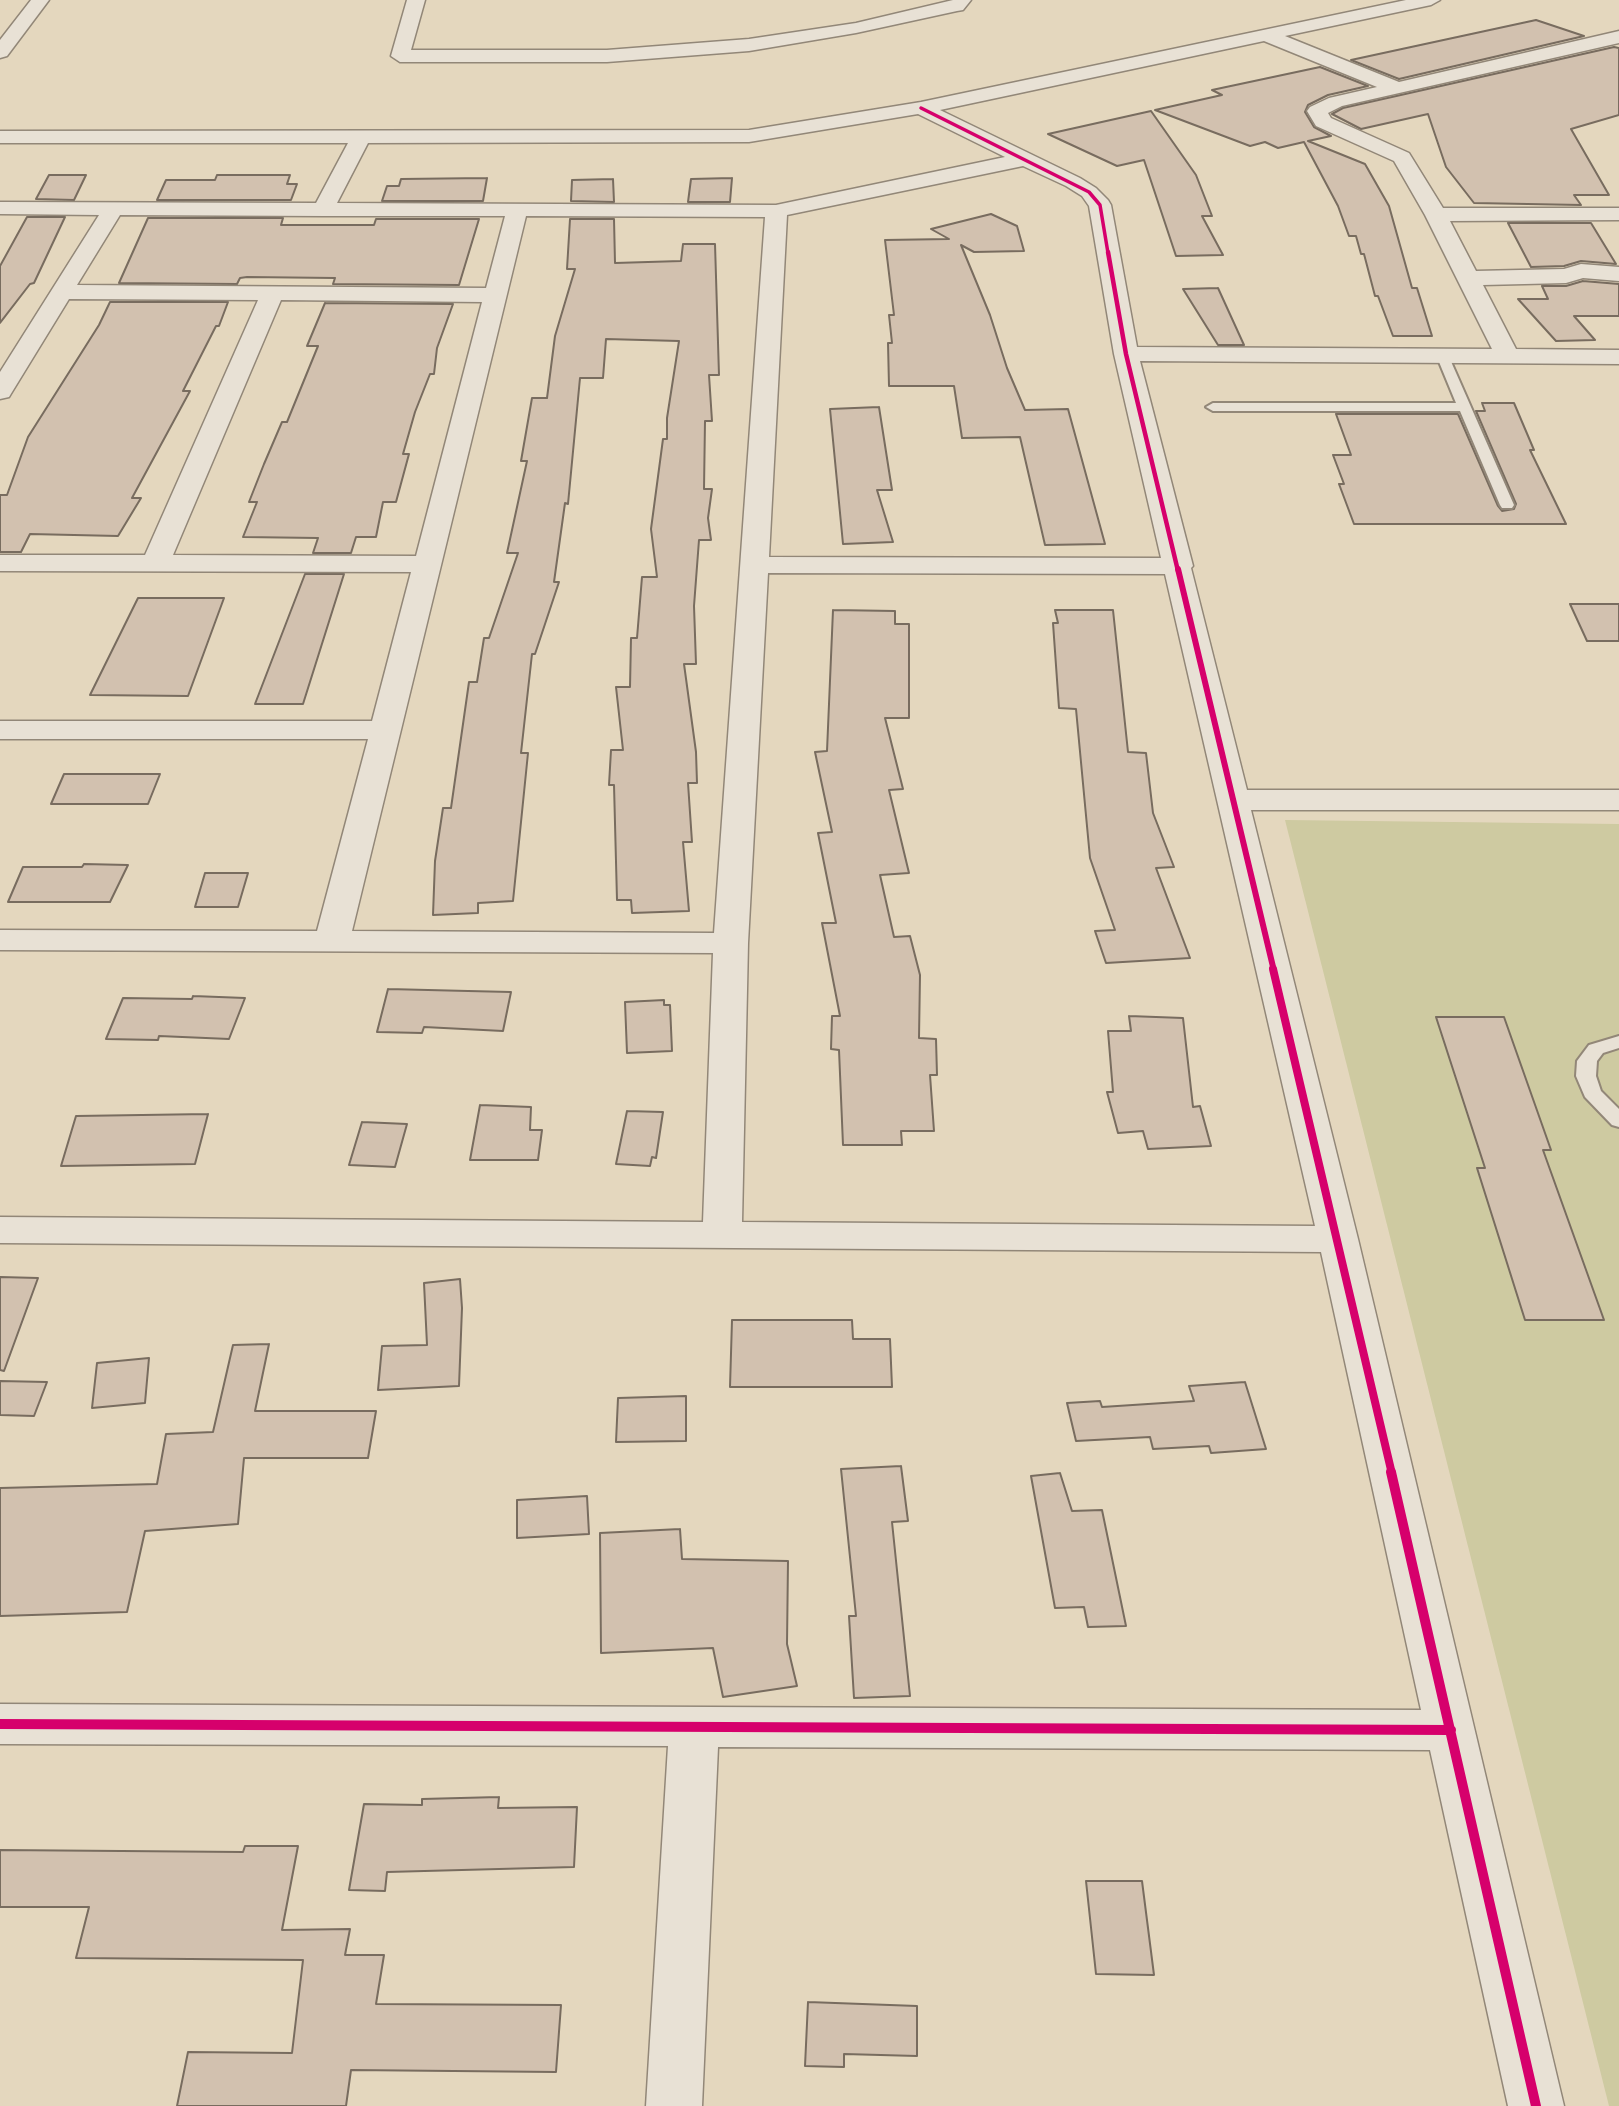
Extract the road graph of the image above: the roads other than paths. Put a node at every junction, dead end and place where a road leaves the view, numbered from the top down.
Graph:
1 (416, 0) edge
2 (962, 0) edge
3 (1431, 0) edge
4 (37, 4) edge
5 (11, 8) dead end
6 (1266, 35) junction
7 (1619, 37) edge
8 (0, 51) edge
9 (1397, 88) junction
10 (921, 108) junction
11 (0, 137) edge
12 (360, 138) junction
13 (1025, 159) junction
14 (0, 208) edge
15 (113, 209) junction
16 (323, 210) junction
17 (517, 210) junction
18 (776, 211) junction
19 (1619, 214) edge
20 (1436, 215) junction
21 (1619, 274) edge
22 (1468, 278) junction
23 (61, 292) junction
24 (272, 293) junction
25 (496, 295) junction
26 (1126, 354) junction
27 (1443, 356) junction
28 (1508, 356) junction
29 (1619, 357) edge
30 (0, 392) edge
31 (1213, 407) dead end
32 (1465, 407) junction
33 (1507, 505) dead end
34 (156, 562) junction
35 (0, 563) edge
36 (428, 564) junction
37 (753, 565) junction
38 (1179, 566) junction
39 (0, 730) edge
40 (385, 730) junction
41 (1235, 800) junction
42 (1619, 800) edge
43 (0, 940) edge
44 (332, 941) junction
45 (731, 943) junction
46 (1619, 1042) edge
47 (1619, 1121) edge
48 (0, 1230) edge
49 (722, 1234) junction
50 (1338, 1239) junction
51 (0, 1724) edge
52 (694, 1726) junction
53 (1451, 1730) junction
54 (674, 2106) edge
55 (1536, 2106) edge

1 - 2 street
3 - 6 street
4 - 5 street
4 - 8 street
6 - 9 street
6 - 10 street
7 - 9 street
9 - 20 street
10 - 12 street
10 - 13 street
11 - 12 street
12 - 16 street
13 - 18 street
13 - 26 street
14 - 15 street
15 - 16 street
15 - 23 street
16 - 17 street
17 - 18 street
17 - 25 street
18 - 37 street
19 - 20 street
20 - 22 street
21 - 22 street
22 - 28 street
23 - 24 street
23 - 30 street
24 - 25 street
24 - 34 street
25 - 36 street
26 - 27 street
26 - 38 street
27 - 28 street
27 - 32 lane
28 - 29 street
31 - 32 lane
32 - 33 lane
34 - 35 street
34 - 36 street
36 - 40 street
37 - 38 street
37 - 45 street
38 - 41 street
39 - 40 street
40 - 44 street
41 - 42 street
41 - 50 street
43 - 44 street
44 - 45 street
45 - 49 street
46 - 47 lane
48 - 49 street
49 - 50 street
50 - 53 street
51 - 52 street
52 - 53 street
52 - 54 street
53 - 55 street

